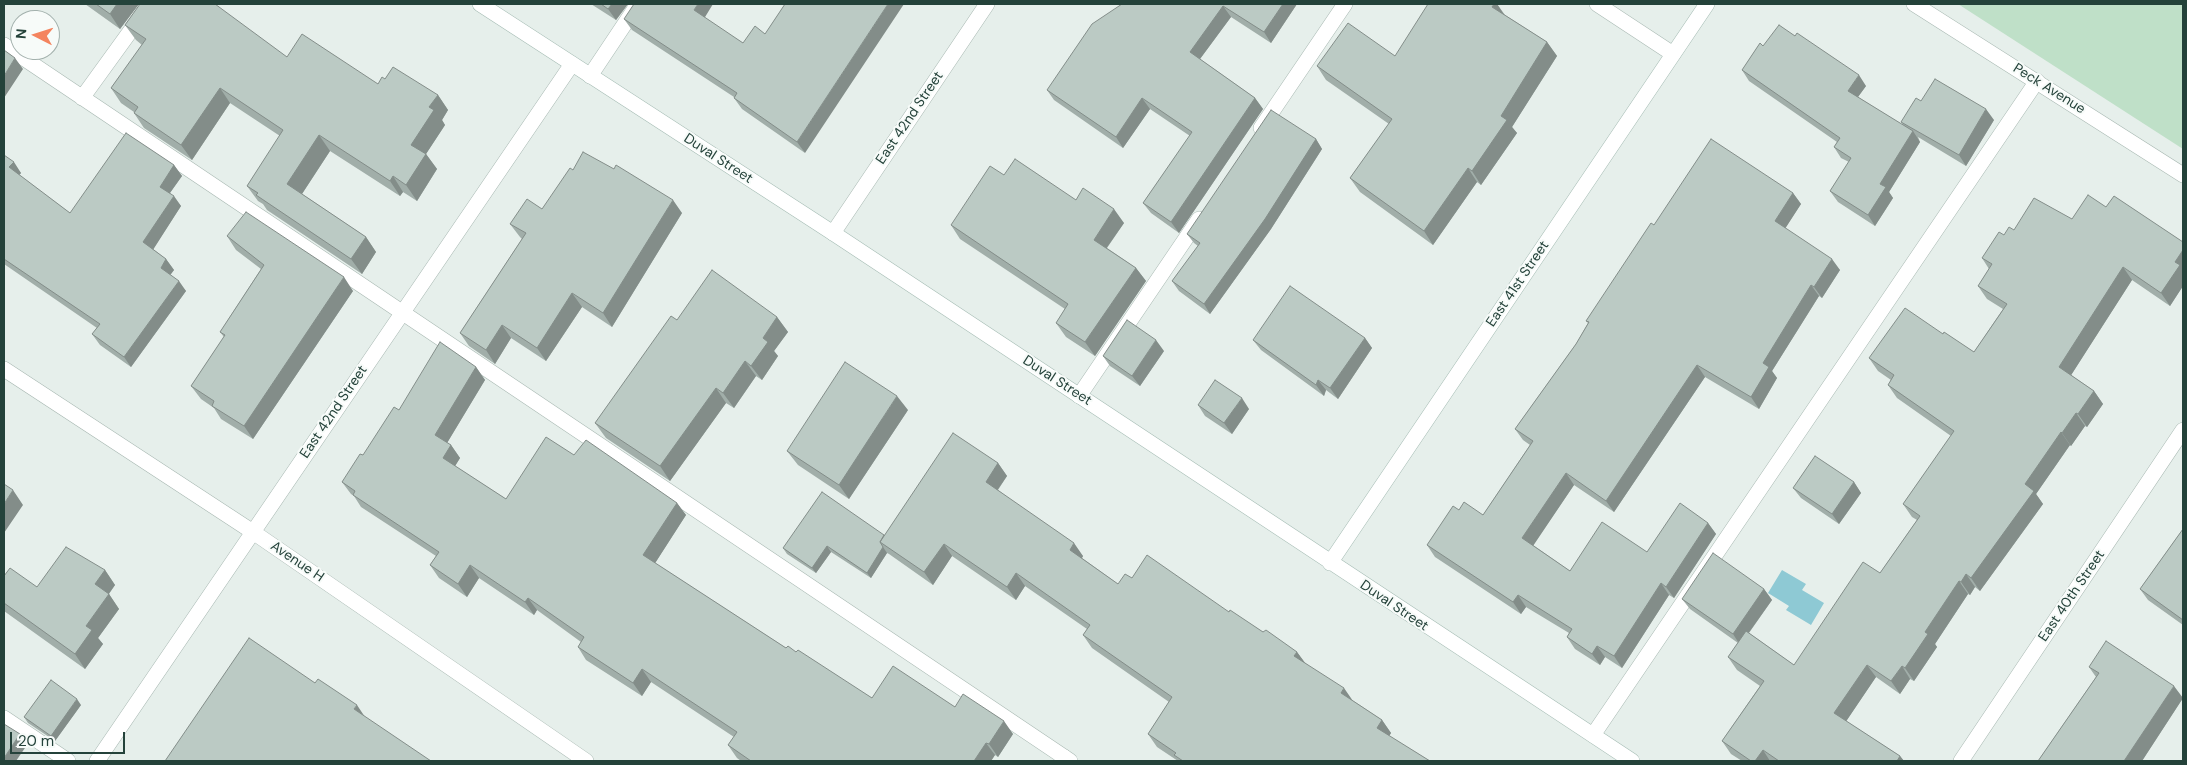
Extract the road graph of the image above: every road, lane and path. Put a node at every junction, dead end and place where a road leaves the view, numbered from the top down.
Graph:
1 (150, 4) edge
2 (480, 4) edge
3 (638, 4) edge
4 (988, 4) edge
5 (1346, 4) edge
6 (1597, 4) edge
7 (1707, 4) edge
8 (1914, 4) edge
9 (4, 45) edge
10 (1673, 54) junction
11 (572, 64) junction
12 (590, 76) junction
13 (2037, 82) junction
14 (82, 98) junction
15 (1251, 143) edge
16 (2183, 175) edge
17 (1206, 209) edge
18 (832, 233) junction
19 (402, 312) junction
20 (4, 369) edge
21 (1079, 396) junction
22 (2183, 430) edge
23 (253, 532) junction
24 (1330, 564) junction
25 (4, 718) edge
26 (1593, 736) junction
27 (1065, 760) edge
28 (68, 761) edge
29 (97, 761) edge
30 (586, 761) edge
31 (1632, 761) edge
32 (1961, 761) edge

1 - 14 street
2 - 11 street, Duval Street
3 - 12 street
4 - 18 street, East 42nd Street
5 - 15 street
6 - 10 street
7 - 10 street, East 41st Street
8 - 13 street, Peck Avenue
9 - 14 street
10 - 24 street, East 41st Street
11 - 12 street, Duval Street
11 - 19 street, East 42nd Street
12 - 18 street, Duval Street
13 - 16 street, Peck Avenue
13 - 26 street
14 - 19 street
17 - 21 street
18 - 21 street, Duval Street
19 - 23 street, East 42nd Street
19 - 27 street
20 - 23 street, Avenue H
21 - 24 street, Duval Street
22 - 32 street, East 40th Street
23 - 29 street, East 42nd Street
23 - 30 street, Avenue H
24 - 26 street, Duval Street
25 - 28 street
26 - 31 street, Duval Street

